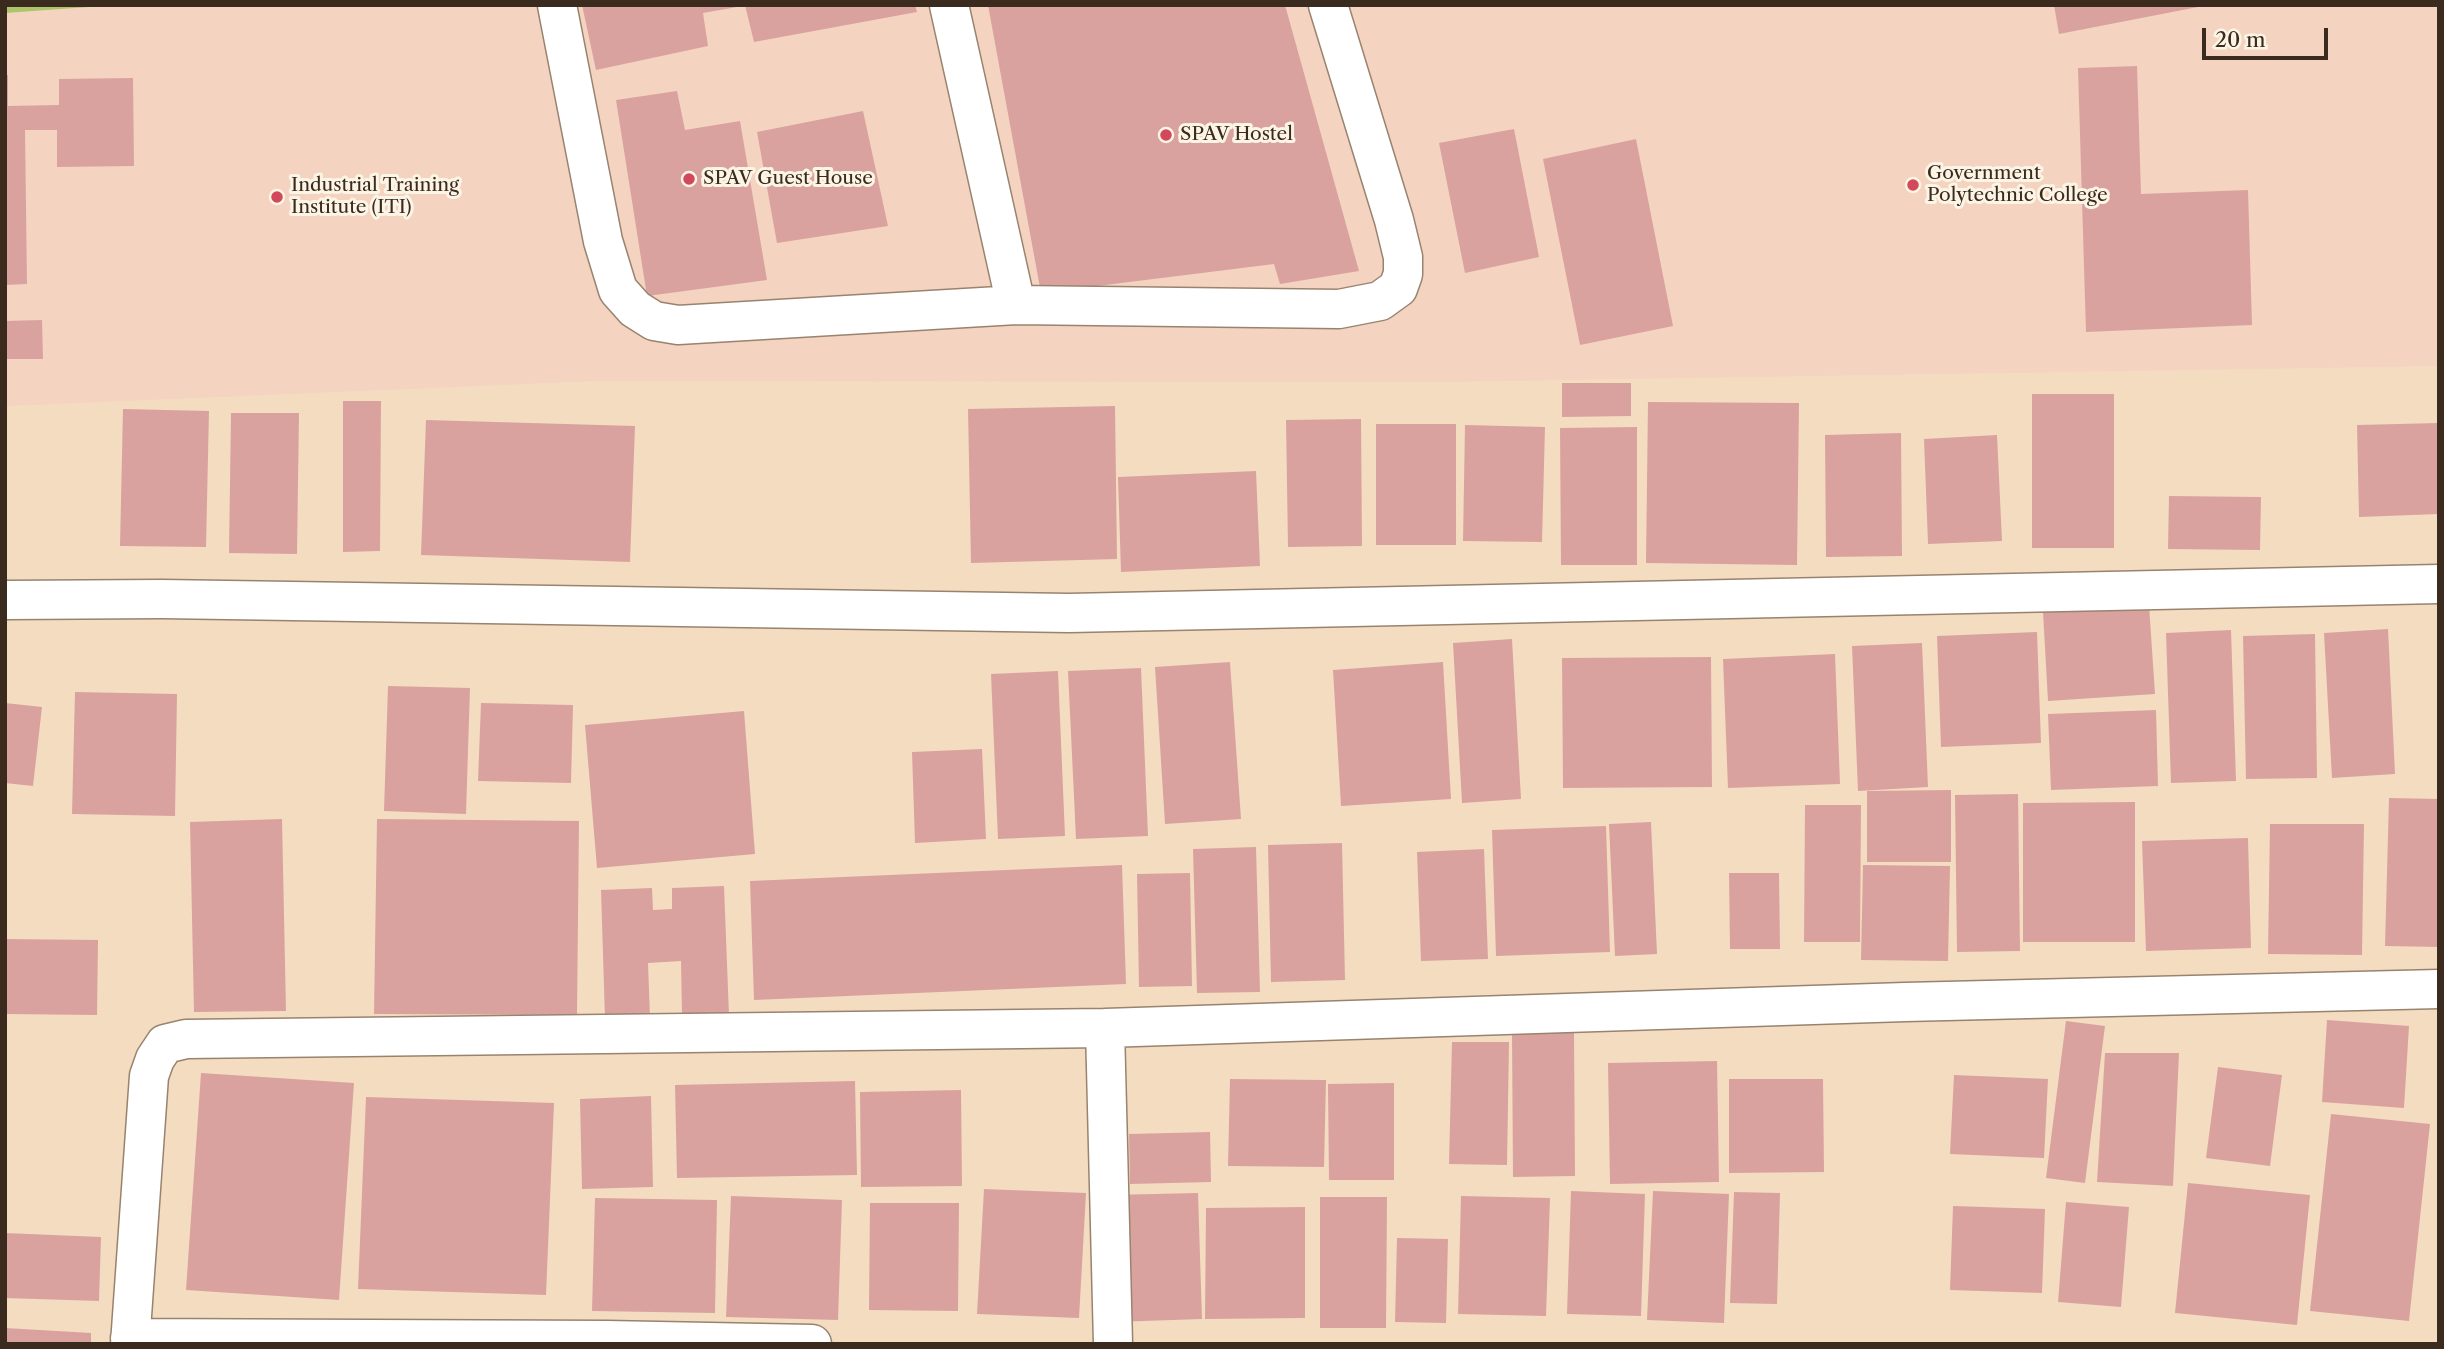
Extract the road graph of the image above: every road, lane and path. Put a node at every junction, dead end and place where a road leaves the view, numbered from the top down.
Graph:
1 (557, 5) edge
2 (949, 5) edge
3 (1328, 5) edge
4 (1016, 305) junction
5 (2439, 584) edge
6 (5, 600) edge
7 (2439, 989) edge
8 (1105, 1028) junction
9 (130, 1341) edge
10 (812, 1344) edge
11 (1113, 1344) edge

1 - 4 street
2 - 4 street
3 - 4 street
5 - 6 street
7 - 8 street
8 - 9 street
8 - 11 street
9 - 10 street

